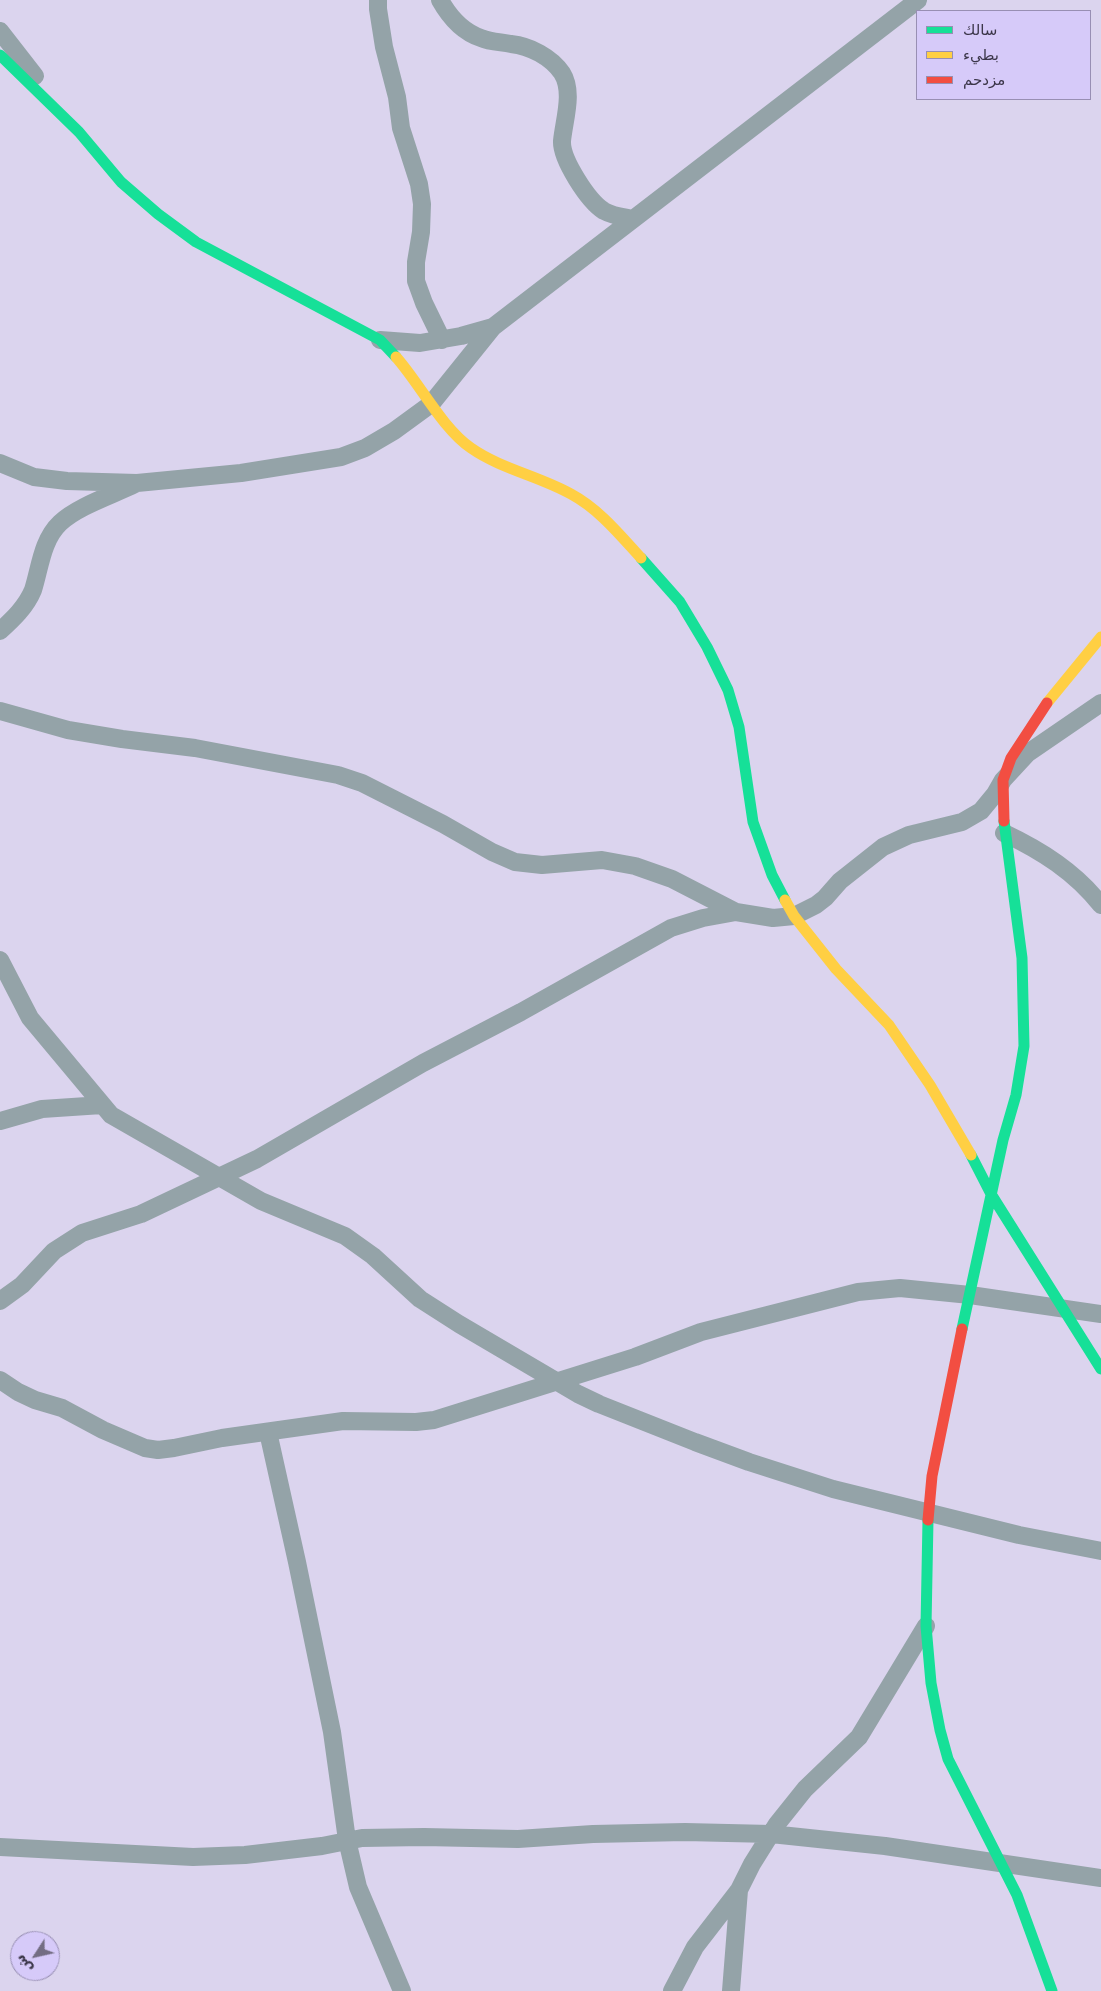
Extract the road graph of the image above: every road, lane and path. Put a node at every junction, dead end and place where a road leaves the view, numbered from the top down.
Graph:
1 (378, 0) edge
2 (440, 0) edge
3 (918, 0) edge
4 (0, 31) edge
5 (0, 55) edge
6 (79, 132) junction
7 (633, 219) junction
8 (493, 327) junction
9 (380, 340) junction
10 (442, 340) junction
11 (431, 404) junction
12 (0, 463) edge
13 (138, 483) junction
14 (0, 631) edge
15 (1101, 637) edge
16 (1101, 703) edge
17 (0, 711) edge
18 (1003, 780) junction
19 (1004, 832) junction
20 (1101, 905) edge
21 (736, 912) junction
22 (794, 916) junction
23 (0, 960) edge
24 (102, 1105) junction
25 (0, 1121) edge
26 (220, 1177) junction
27 (991, 1194) junction
28 (970, 1294) junction
29 (0, 1301) edge
30 (1064, 1309) junction
31 (1101, 1314) edge
32 (1101, 1369) edge
33 (0, 1380) edge
34 (558, 1382) junction
35 (268, 1432) junction
36 (928, 1513) junction
37 (1101, 1551) edge
38 (926, 1626) junction
39 (771, 1834) junction
40 (347, 1840) junction
41 (0, 1846) edge
42 (999, 1862) junction
43 (1101, 1878) edge
44 (739, 1890) junction
45 (402, 1991) edge
46 (672, 1991) edge
47 (730, 1991) edge
48 (1052, 1991) edge

1 - 10 street
2 - 7 street
3 - 7 street
4 - 6 street
5 - 6 street
6 - 9 street
7 - 8 street
8 - 10 street
8 - 11 street
9 - 10 street
9 - 11 street
11 - 13 street
11 - 22 street
12 - 13 street
13 - 14 street
15 - 18 street
16 - 18 street
17 - 21 street
18 - 19 street
18 - 22 street
19 - 20 street
19 - 27 street
21 - 22 street
21 - 26 street
22 - 27 street
23 - 24 street
24 - 25 street
24 - 26 street
26 - 29 street
26 - 34 street
27 - 28 street
27 - 30 street
28 - 30 street
28 - 34 street
28 - 36 street
30 - 31 street
30 - 32 street
33 - 35 street
34 - 35 street
34 - 36 street
35 - 40 street
36 - 37 street
36 - 38 street
38 - 39 street
38 - 42 street
39 - 40 street
39 - 42 street
39 - 44 street
40 - 41 street
40 - 45 street
42 - 43 street
42 - 48 street
44 - 46 street
44 - 47 street

